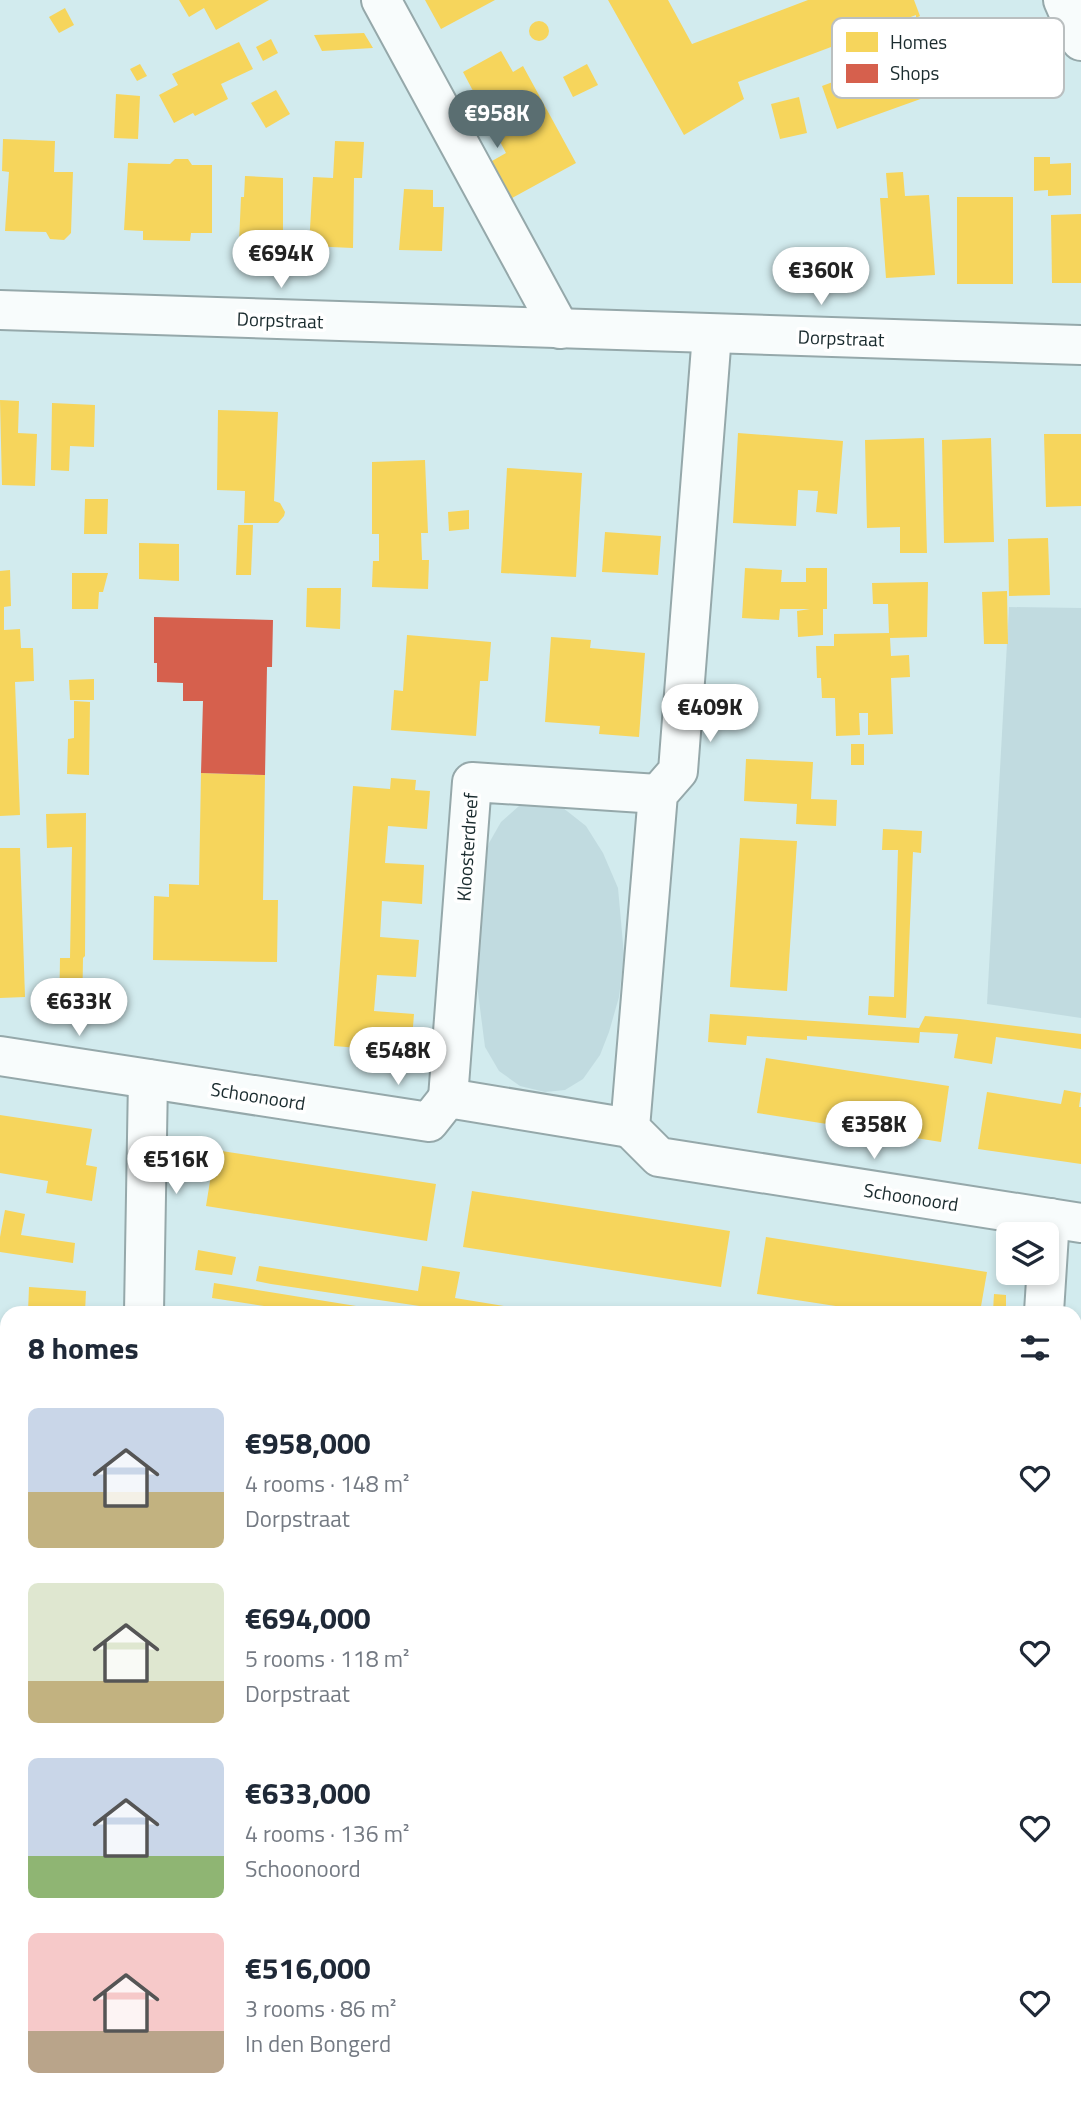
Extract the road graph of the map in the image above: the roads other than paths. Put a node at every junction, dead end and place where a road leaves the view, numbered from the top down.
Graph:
1 (381, 0) edge
2 (1063, 0) edge
3 (1081, 41) edge
4 (0, 310) edge
5 (560, 329) junction
6 (712, 334) junction
7 (1081, 345) edge
8 (658, 794) junction
9 (0, 1056) edge
10 (148, 1079) junction
11 (448, 1098) junction
12 (629, 1128) junction
13 (1066, 1221) edge
14 (144, 1306) edge
15 (1045, 1306) edge

1 - 5 street
2 - 3 street
4 - 5 street, Dorpstraat
5 - 6 street, Dorpstraat
6 - 7 street, Dorpstraat
6 - 8 street
8 - 11 street, Kloosterdreef
8 - 12 street
9 - 10 street, Schoonoord
10 - 11 street, Schoonoord
10 - 14 street
11 - 12 street
12 - 13 street, Schoonoord
13 - 15 street

